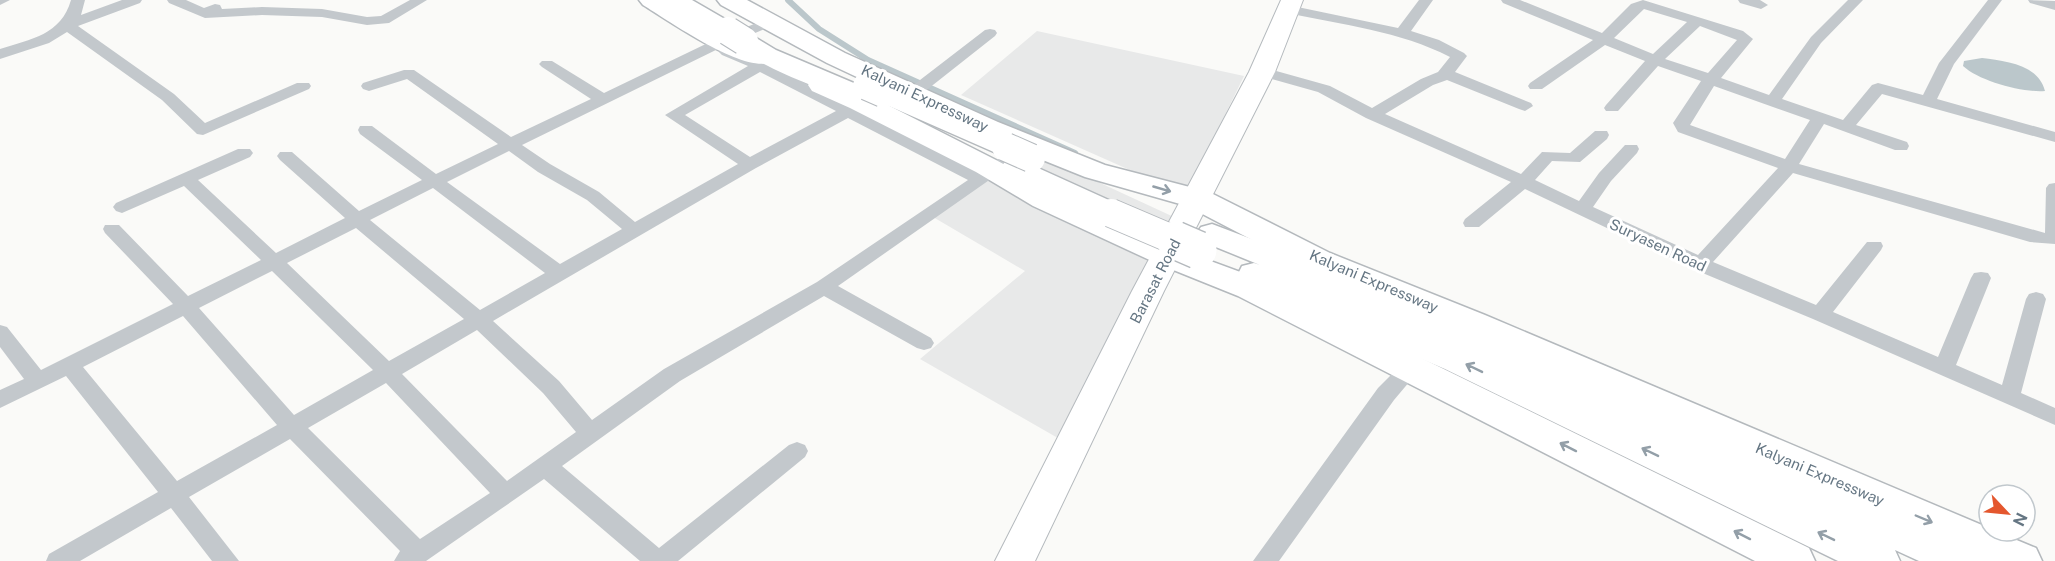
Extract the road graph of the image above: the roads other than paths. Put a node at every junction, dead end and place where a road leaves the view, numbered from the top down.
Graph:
1 (78, 0) edge
2 (135, 0) edge
3 (174, 0) edge
4 (232, 0) edge
5 (346, 0) edge
6 (420, 0) edge
7 (651, 0) edge
8 (675, 0) edge
9 (703, 0) edge
10 (729, 0) edge
11 (1329, 0) edge
12 (1426, 0) edge
13 (1508, 0) edge
14 (1745, 0) edge
15 (1856, 0) edge
16 (1995, 0) edge
17 (2035, 0) edge
18 (1654, 3) edge
19 (1290, 5) edge
20 (1761, 5) dead end
21 (2055, 6) edge
22 (322, 13) junction
23 (205, 14) junction
24 (1322, 16) junction
25 (1697, 21) junction
26 (67, 25) junction
27 (990, 33) dead end
28 (1402, 33) junction
29 (740, 35) junction
30 (1604, 39) junction
31 (0, 54) edge
32 (1655, 60) junction
33 (547, 64) dead end
34 (760, 66) junction
35 (1262, 72) junction
36 (1444, 75) junction
37 (1711, 79) junction
38 (303, 86) dead end
39 (369, 86) dead end
40 (922, 86) junction
41 (1536, 86) dead end
42 (868, 95) junction
43 (603, 99) junction
44 (1773, 101) junction
45 (1928, 101) junction
46 (1525, 106) dead end
47 (1612, 108) dead end
48 (1372, 115) junction
49 (1820, 117) junction
50 (1846, 127) junction
51 (366, 129) dead end
52 (1601, 135) dead end
53 (2055, 138) edge
54 (510, 144) junction
55 (1901, 146) dead end
56 (1631, 149) dead end
57 (244, 153) dead end
58 (286, 156) dead end
59 (1007, 161) junction
60 (750, 164) junction
61 (1789, 166) junction
62 (186, 178) junction
63 (436, 180) junction
64 (1523, 182) junction
65 (2055, 188) edge
66 (1198, 199) junction
67 (122, 207) dead end
68 (1582, 210) junction
69 (357, 219) junction
70 (1472, 223) dead end
71 (112, 229) dead end
72 (635, 231) junction
73 (1874, 246) dead end
74 (1192, 247) junction
75 (273, 262) junction
76 (1700, 265) junction
77 (560, 274) junction
78 (1981, 278) dead end
79 (824, 287) junction
80 (2036, 298) dead end
81 (188, 307) junction
82 (1820, 314) junction
83 (479, 320) junction
84 (0, 332) edge
85 (924, 343) dead end
86 (69, 365) junction
87 (1410, 368) junction
88 (1944, 368) junction
89 (389, 372) junction
90 (36, 381) junction
91 (2009, 397) junction
92 (0, 400) edge
93 (2055, 417) edge
94 (292, 427) junction
95 (589, 432) junction
96 (797, 452) dead end
97 (544, 465) junction
98 (505, 494) junction
99 (174, 495) junction
100 (412, 557) edge
101 (58, 561) edge
102 (227, 561) edge
103 (658, 561) edge
104 (1015, 561) edge
105 (1265, 561) edge
106 (1794, 561) edge
107 (1879, 561) edge
108 (1961, 561) edge
109 (2021, 561) edge

1 - 26 street
2 - 26 street
3 - 23 street
4 - 23 street
5 - 22 street
6 - 22 street
7 - 29 highway
8 - 29 highway
9 - 29 highway
10 - 29 highway, Kalyani Expressway
11 - 24 street
12 - 28 street
13 - 30 street
14 - 20 street
15 - 44 street
16 - 45 street
17 - 21 street
18 - 25 street
18 - 30 street
19 - 24 street
19 - 35 main road, Barasat Road
22 - 23 street
24 - 28 street
25 - 32 street
25 - 37 street
26 - 31 street
26 - 38 street
27 - 40 street
28 - 36 street
29 - 34 street
29 - 42 highway
29 - 42 highway, Kalyani Expressway
29 - 43 street
30 - 32 street
30 - 41 street
32 - 37 street
32 - 47 street
33 - 43 street
34 - 42 street
34 - 60 street
35 - 48 street, Suryasen Road
35 - 66 main road, Barasat Road
36 - 46 street
36 - 48 street
37 - 44 street
37 - 61 street
39 - 54 street
40 - 42 highway, Kalyani Expressway
40 - 59 highway, Kalyani Expressway
42 - 59 highway
42 - 60 street
43 - 54 street
44 - 49 street
45 - 50 street
45 - 53 street
48 - 64 street, Suryasen Road
49 - 50 street
49 - 61 street
50 - 55 street
51 - 63 street
52 - 64 street
54 - 63 street
54 - 72 street
56 - 68 street
57 - 62 street
58 - 69 street
59 -> 66 highway, Kalyani Expressway
59 - 74 highway, bridge
59 - 74 highway
59 - 79 street
60 - 72 street
61 - 65 street
61 - 76 street
62 - 67 street
62 - 75 street
63 - 69 street
63 - 77 street
64 - 68 street, Suryasen Road
64 - 70 street
66 - 74 main road, Barasat Road
66 -> 109 highway, Kalyani Expressway
68 - 76 street, Suryasen Road
69 - 75 street
69 - 83 street
71 - 81 street
72 - 77 street
73 - 82 street
74 - 87 highway
74 - 104 main road, Barasat Road
107 -> 74 highway
74 - 108 highway
75 - 81 street
75 - 89 street
76 - 82 street, Suryasen Road
77 - 83 street
78 - 88 street
79 - 85 street
79 - 95 street
80 - 91 street
81 - 86 street
81 - 94 street
82 - 88 street, Suryasen Road
83 - 89 street
83 - 95 street
84 - 90 street
86 - 90 street
86 - 99 street
87 - 105 street
106 -> 87 highway
88 - 91 street, Suryasen Road
89 - 94 street
89 - 98 street
90 - 92 street
91 - 93 street, Suryasen Road
94 - 99 street
94 - 100 street
95 - 97 street
96 - 103 street
97 - 98 street
97 - 103 street
98 - 100 street
99 - 101 street
99 - 102 street

